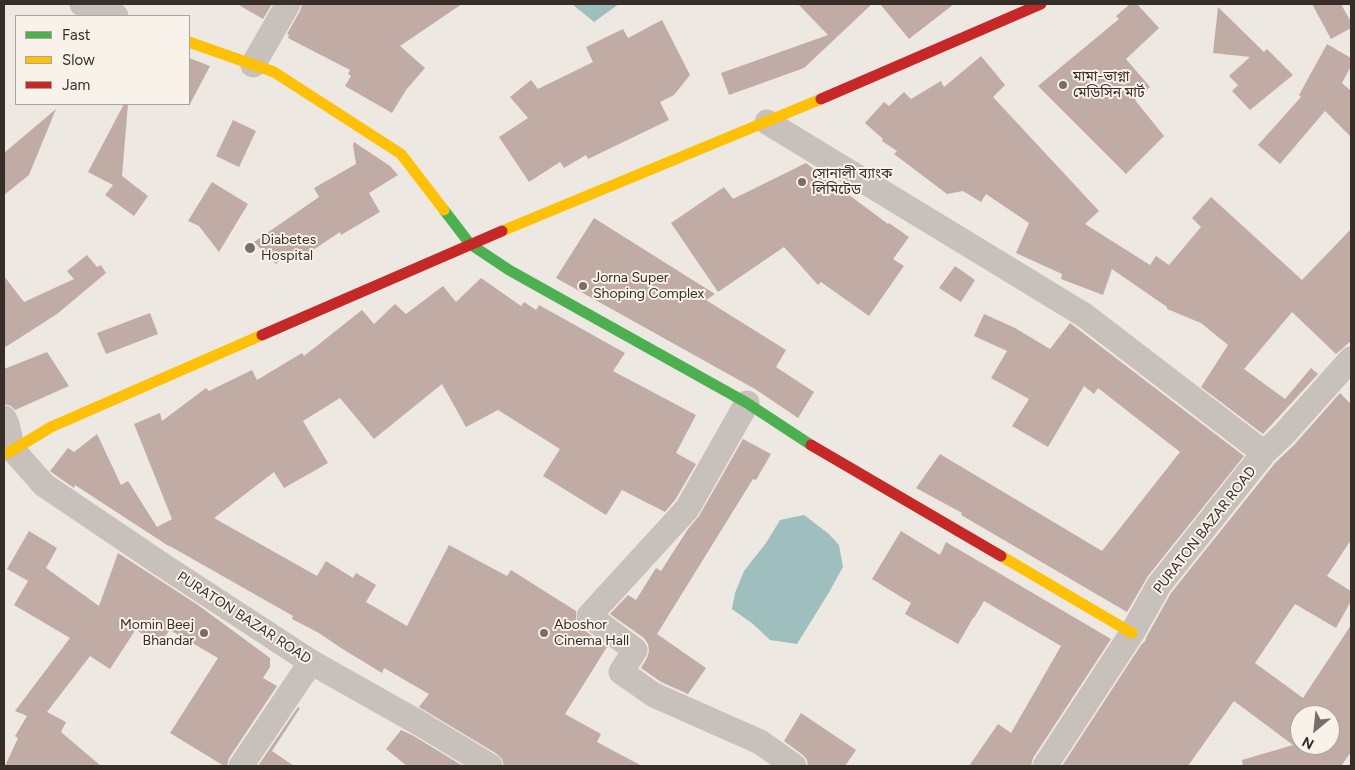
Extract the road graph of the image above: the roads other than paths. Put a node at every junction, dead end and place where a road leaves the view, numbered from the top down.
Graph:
1 (82, 4) edge
2 (288, 4) edge
3 (1041, 4) edge
4 (113, 15) edge
5 (190, 42) edge
6 (253, 65) junction
7 (768, 122) junction
8 (470, 244) junction
9 (1351, 359) edge
10 (747, 403) junction
11 (4, 418) edge
12 (9, 452) edge
13 (1264, 453) junction
14 (1132, 633) junction
15 (310, 662) junction
16 (242, 766) edge
17 (490, 766) edge
18 (794, 766) edge
19 (1045, 766) edge

1 - 4 street
2 - 6 street
3 - 7 street
5 - 6 street
6 - 8 street
7 - 8 street
7 - 13 street
8 - 10 street
8 - 12 street
9 - 13 street, PURATON BAZAR ROAD
10 - 14 street
10 - 18 street
11 - 12 street
12 - 15 street, PURATON BAZAR ROAD
13 - 14 street, PURATON BAZAR ROAD
14 - 19 street, PURATON BAZAR ROAD
15 - 16 street
15 - 17 street, PURATON BAZAR ROAD

